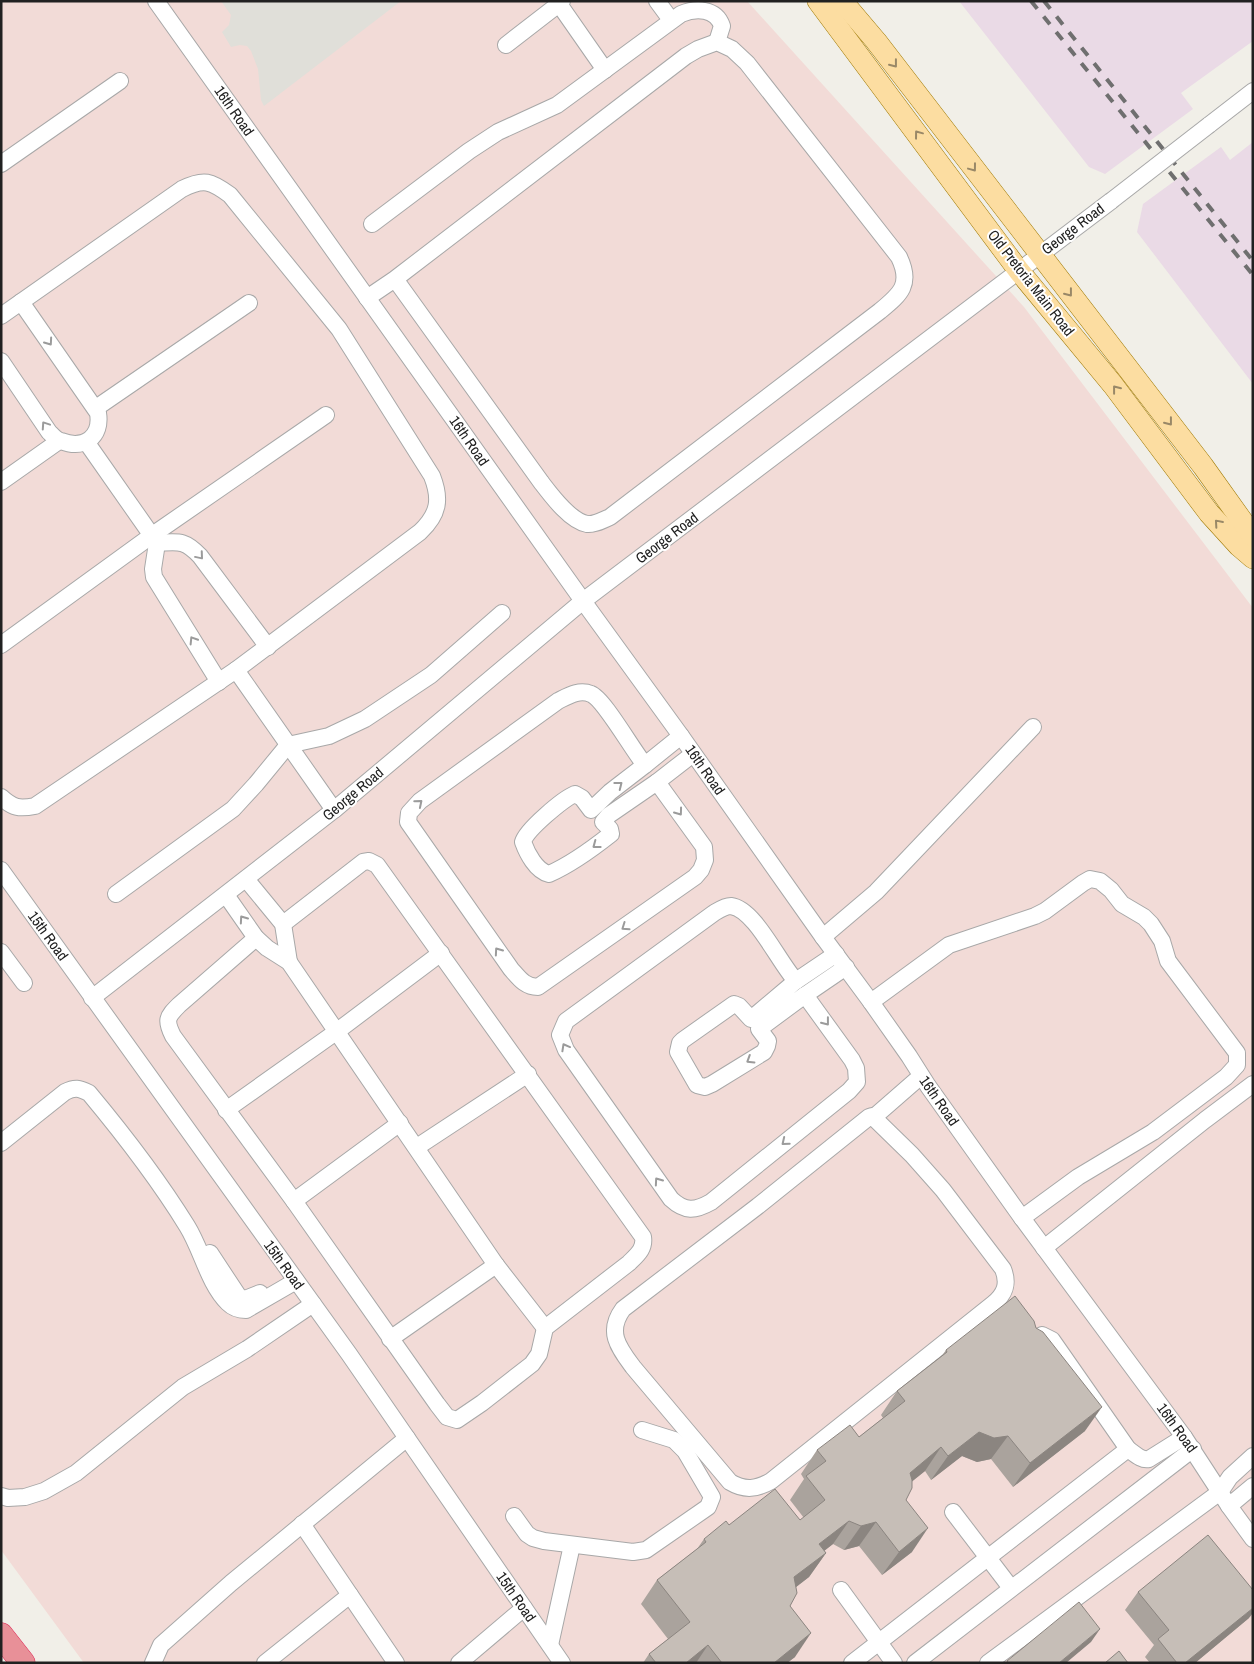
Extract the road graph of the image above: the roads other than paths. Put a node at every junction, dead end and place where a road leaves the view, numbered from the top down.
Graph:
1 (156, 1) edge
2 (657, 1) edge
3 (818, 1) edge
4 (842, 1) edge
5 (561, 3) edge
6 (672, 20) junction
7 (717, 42) junction
8 (506, 45) dead end
9 (605, 70) junction
10 (120, 80) dead end
11 (1253, 91) edge
12 (1, 164) edge
13 (372, 224) dead end
14 (1039, 255) junction
15 (1019, 271) junction
16 (395, 279) junction
17 (367, 298) junction
18 (21, 302) junction
19 (249, 303) dead end
20 (1, 316) edge
21 (1, 362) edge
22 (96, 408) junction
23 (326, 415) dead end
24 (59, 441) junction
25 (86, 443) junction
26 (1, 482) edge
27 (1253, 536) edge
28 (154, 540) junction
29 (1253, 558) edge
30 (583, 601) junction
31 (502, 613) dead end
32 (1, 645) edge
33 (268, 647) junction
34 (236, 670) junction
35 (219, 682) junction
36 (1033, 727) dead end
37 (681, 736) junction
38 (288, 745) junction
39 (693, 754) junction
40 (645, 765) junction
41 (657, 782) junction
42 (1, 797) edge
43 (334, 810) junction
44 (597, 816) junction
45 (1, 870) edge
46 (246, 879) junction
47 (116, 894) dead end
48 (226, 895) junction
49 (282, 924) junction
50 (823, 937) junction
51 (256, 938) junction
52 (1, 952) edge
53 (441, 953) junction
54 (841, 961) junction
55 (289, 962) junction
56 (796, 981) junction
57 (24, 983) dead end
58 (805, 994) junction
59 (92, 998) junction
60 (871, 1002) junction
61 (755, 1024) junction
62 (336, 1032) junction
63 (528, 1074) junction
64 (924, 1081) junction
65 (1253, 1084) edge
66 (226, 1110) junction
67 (878, 1121) junction
68 (400, 1124) junction
69 (1, 1143) edge
70 (417, 1147) junction
71 (294, 1201) junction
72 (1022, 1218) junction
73 (1044, 1248) junction
74 (496, 1265) junction
75 (293, 1277) junction
76 (313, 1304) junction
77 (546, 1328) junction
78 (390, 1339) junction
79 (1027, 1346) edge
80 (642, 1430) dead end
81 (407, 1438) junction
82 (1188, 1443) junction
83 (1128, 1450) junction
84 (1253, 1456) edge
85 (1253, 1486) edge
86 (1220, 1492) junction
87 (1, 1496) edge
88 (1229, 1506) junction
89 (953, 1512) dead end
90 (514, 1516) dead end
91 (302, 1524) junction
92 (1253, 1540) edge
93 (572, 1545) junction
94 (987, 1557) junction
95 (1011, 1588) junction
96 (841, 1590) dead end
97 (350, 1595) junction
98 (524, 1608) junction
99 (1, 1635) edge
100 (879, 1641) junction
101 (550, 1645) junction
102 (23, 1663) edge
103 (153, 1663) edge
104 (265, 1663) edge
105 (396, 1663) edge
106 (459, 1663) edge
107 (562, 1663) edge
108 (852, 1663) edge
109 (894, 1663) edge
110 (915, 1663) edge
111 (988, 1663) edge

1 - 17 street, 16th Road
2 - 6 street
15 -> 3 main road, Old Pretoria Main Road
4 -> 14 main road, Old Pretoria Main Road
5 - 8 street
5 - 9 street
6 - 7 street
6 - 9 street
7 - 16 street
7 - 16 street
9 - 13 street
10 - 12 street
11 - 14 street, George Road, bridge
14 - 15 street, George Road
14 -> 27 main road, Old Pretoria Main Road
29 -> 15 main road, Old Pretoria Main Road
15 - 30 street, George Road
16 - 17 street
17 - 30 street, 16th Road
18 - 20 street
18 -> 22 street
18 - 33 street
19 - 22 street
24 -> 21 street
22 - 25 street
23 - 28 street
24 - 25 street
24 - 26 street
25 - 28 street
28 - 32 street
28 -> 33 street
35 -> 28 street
30 - 37 street, 16th Road
30 - 43 street, George Road
31 - 38 street
33 - 34 street
34 - 35 street
34 - 38 street
35 - 42 street
36 - 50 street
37 - 39 street, 16th Road
37 - 40 street
38 - 43 street
38 - 47 street
39 - 41 street
39 - 50 street, 16th Road
41 -> 40 street
44 -> 40 street
41 - 44 street
43 - 46 street, George Road
44 -> 44 street
45 - 59 street, 15th Road
46 - 48 street, George Road
46 - 49 street
51 -> 48 street
48 - 59 street, George Road
49 - 53 street
49 - 55 street
50 - 54 street, 16th Road
51 - 55 street
51 - 66 street
52 - 57 street
53 - 62 street
53 - 63 street
54 - 56 street
54 - 58 street
54 - 60 street, 16th Road
55 - 62 street
58 -> 56 street
56 - 61 street
58 - 61 street
59 - 75 street, 15th Road
60 - 64 street, 16th Road
60 - 72 street
61 -> 61 street
62 - 66 street
62 - 68 street
63 - 70 street
63 - 77 street
64 - 67 street
64 - 72 street, 16th Road
65 - 73 street
66 - 71 street
67 - 67 street
68 - 70 street
68 - 71 street
69 - 75 street
70 - 74 street
71 - 78 street
72 - 73 street, 16th Road
73 - 82 street, 16th Road
74 - 77 street
74 - 78 street
75 - 76 street, 15th Road
76 - 81 street, 15th Road
76 - 87 street
77 - 78 street
79 - 83 street
80 - 93 street
81 - 91 street
81 - 98 street, 15th Road
82 - 83 street
82 - 86 street, 16th Road
82 - 95 street
83 - 94 street
84 - 86 street
85 - 88 street
86 - 88 street, 16th Road
86 - 111 street
88 - 92 street, 16th Road
89 - 94 street
90 - 93 street
91 - 97 street
91 - 103 street
93 - 101 street
94 - 95 street
94 - 100 street
95 - 110 street
96 - 100 street
97 - 104 street
97 - 105 street
98 - 101 street, 15th Road
98 - 106 street
99 - 102 highway
100 - 108 street
100 - 109 street
101 - 107 street, 15th Road

